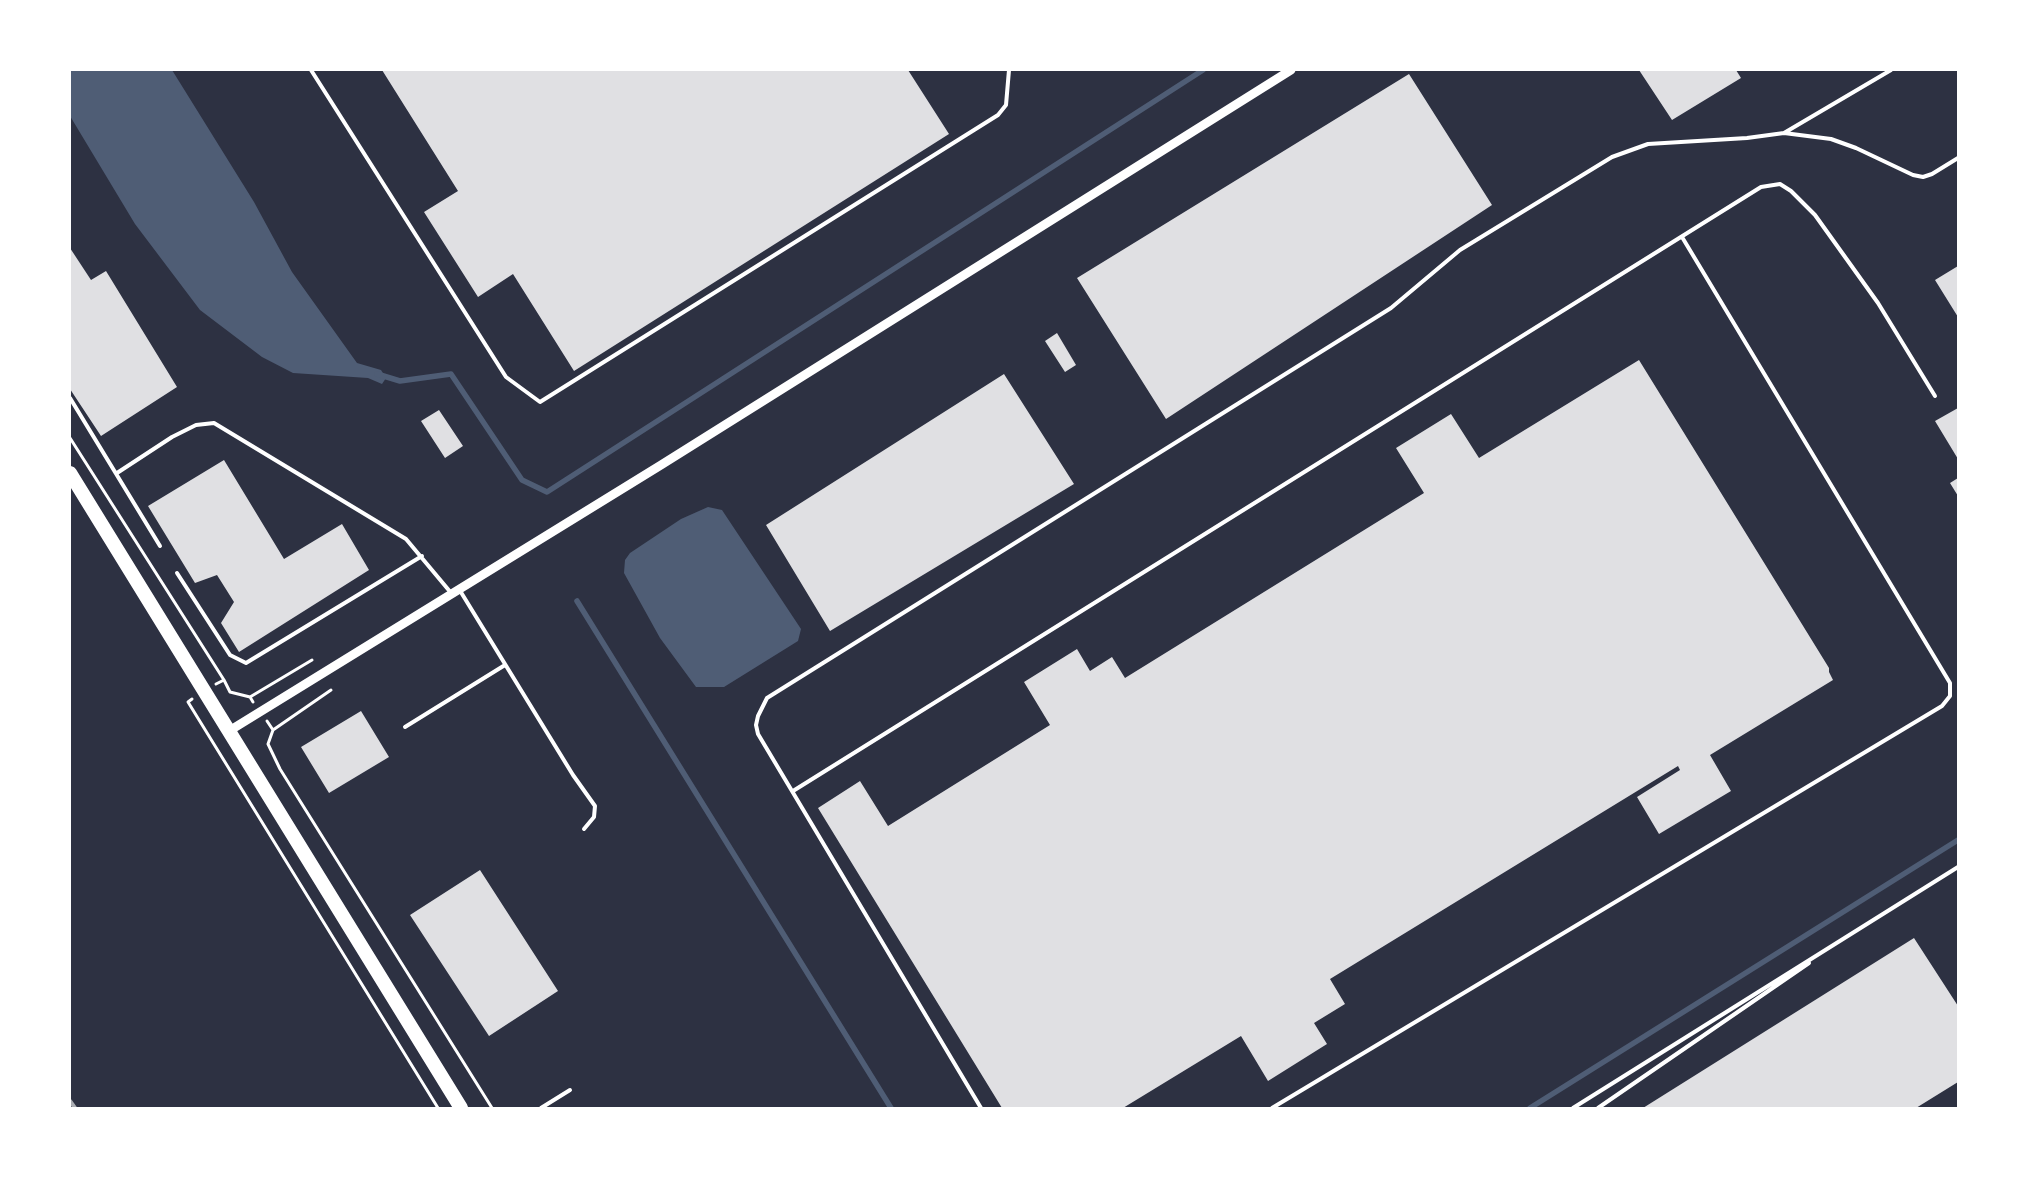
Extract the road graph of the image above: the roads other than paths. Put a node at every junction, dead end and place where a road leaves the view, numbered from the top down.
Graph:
1 (312, 70) edge
2 (1009, 70) edge
3 (1291, 70) edge
4 (1891, 70) edge
5 (1784, 133) junction
6 (1958, 158) edge
7 (1682, 237) junction
8 (1936, 396) dead end
9 (70, 398) edge
10 (117, 473) junction
11 (70, 474) edge
12 (160, 546) dead end
13 (422, 556) junction
14 (177, 573) dead end
15 (456, 592) junction
16 (505, 665) junction
17 (1958, 695) edge
18 (1950, 696) junction
19 (405, 727) dead end
20 (229, 731) junction
21 (793, 791) junction
22 (584, 829) dead end
23 (1958, 867) edge
24 (1856, 930) junction
25 (570, 1090) dead end
26 (461, 1108) edge
27 (541, 1108) edge
28 (981, 1108) edge
29 (1272, 1108) edge
30 (1573, 1108) edge
31 (1598, 1108) edge

1 - 2 lane
3 - 15 street
4 - 5 lane
5 - 6 lane
5 - 21 lane
7 - 8 lane
7 - 18 lane
7 - 21 lane
9 - 10 lane
10 - 12 lane
10 - 13 lane
11 - 20 highway
13 - 14 lane
13 - 15 lane
15 - 16 lane
15 - 20 street
16 - 19 lane
16 - 22 lane
17 - 18 lane
18 - 29 lane
20 - 26 highway
21 - 28 lane
23 - 24 lane
24 - 30 lane
24 - 31 lane
25 - 27 lane

